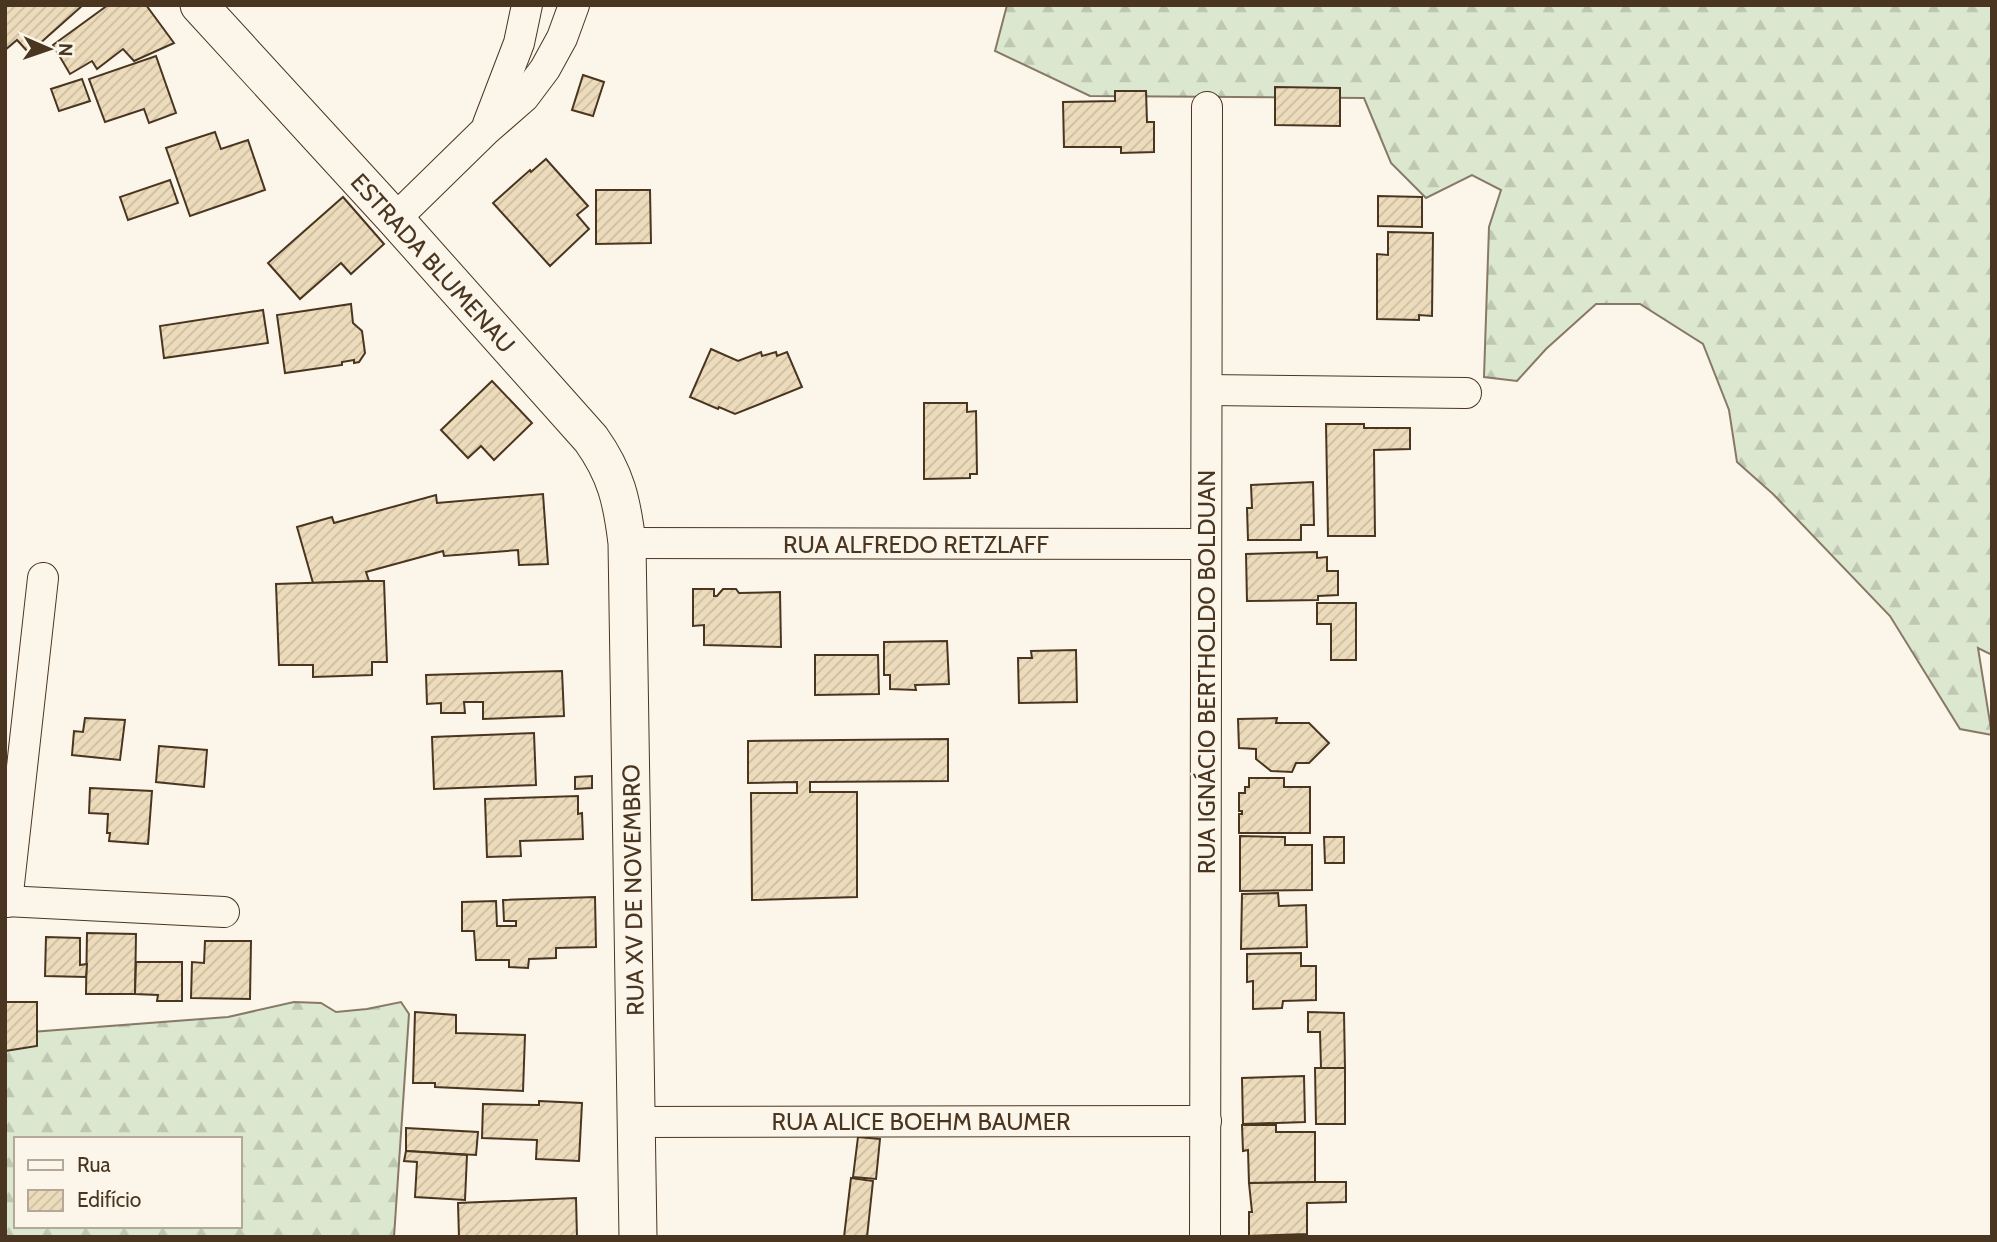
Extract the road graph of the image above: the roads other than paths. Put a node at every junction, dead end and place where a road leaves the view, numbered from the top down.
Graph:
1 (199, 5) edge
2 (527, 5) edge
3 (574, 5) edge
4 (1207, 107) dead end
5 (485, 131) junction
6 (395, 219) junction
7 (1206, 390) junction
8 (1466, 393) dead end
9 (627, 543) junction
10 (1206, 544) junction
11 (43, 578) dead end
12 (6, 902) edge
13 (224, 912) dead end
14 (1206, 1121) junction
15 (636, 1122) junction
16 (638, 1237) edge
17 (1205, 1237) edge

1 - 6 street, ESTRADA BLUMENAU
2 - 5 street
3 - 5 street
4 - 7 street, RUA IGNÁCIO BERTHOLDO BOLDUAN
5 - 6 street
6 - 9 street, ESTRADA BLUMENAU
7 - 8 street
7 - 10 street, RUA IGNÁCIO BERTHOLDO BOLDUAN
9 - 10 street, RUA ALFREDO RETZLAFF
9 - 15 street, RUA XV DE NOVEMBRO
10 - 14 street, RUA IGNÁCIO BERTHOLDO BOLDUAN
11 - 12 street
12 - 13 street
14 - 15 street, RUA ALICE BOEHM BAUMER
14 - 17 street, RUA IGNÁCIO BERTHOLDO BOLDUAN
15 - 16 street, RUA XV DE NOVEMBRO

